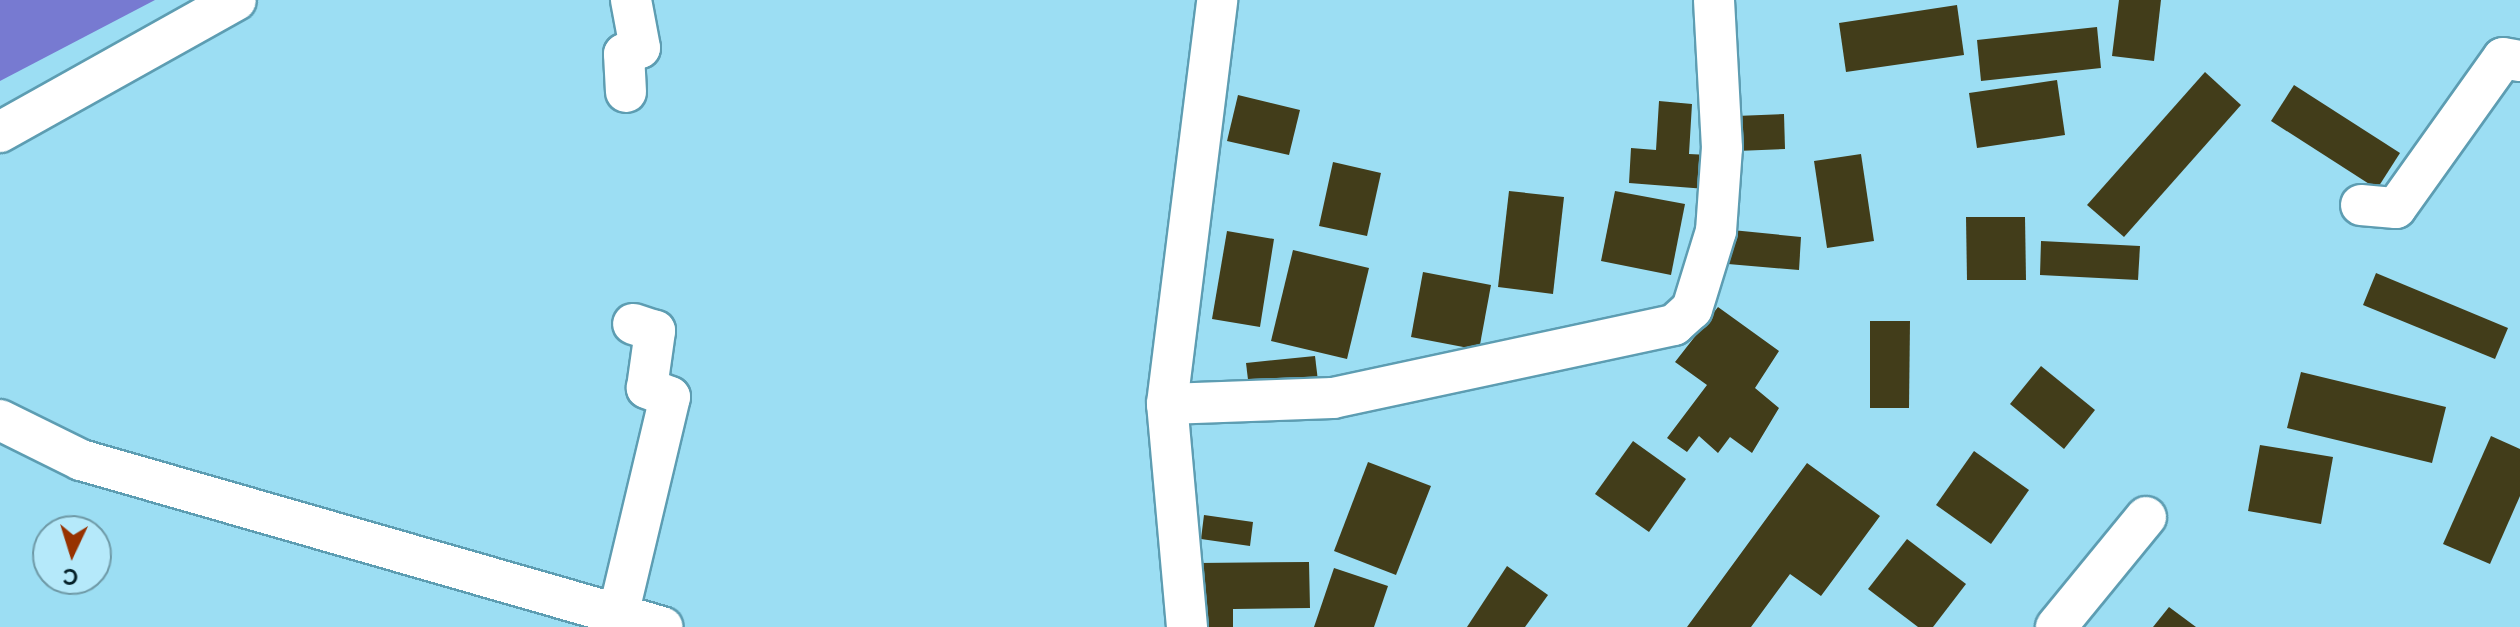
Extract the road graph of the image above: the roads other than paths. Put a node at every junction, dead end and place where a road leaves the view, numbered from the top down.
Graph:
1 (236, 0) edge
2 (631, 0) edge
3 (1217, 0) edge
4 (1714, 0) edge
5 (2520, 61) edge
6 (626, 92) dead end
7 (0, 132) edge
8 (2361, 205) dead end
9 (633, 324) dead end
10 (1167, 404) junction
11 (0, 420) edge
12 (2146, 517) dead end
13 (619, 611) junction
14 (662, 627) edge
15 (1187, 627) edge
16 (2056, 627) edge

1 - 7 street
2 - 6 street
3 - 10 street
4 - 10 street
5 - 8 street
9 - 13 street
10 - 15 street
11 - 13 street
12 - 16 street
13 - 14 street

